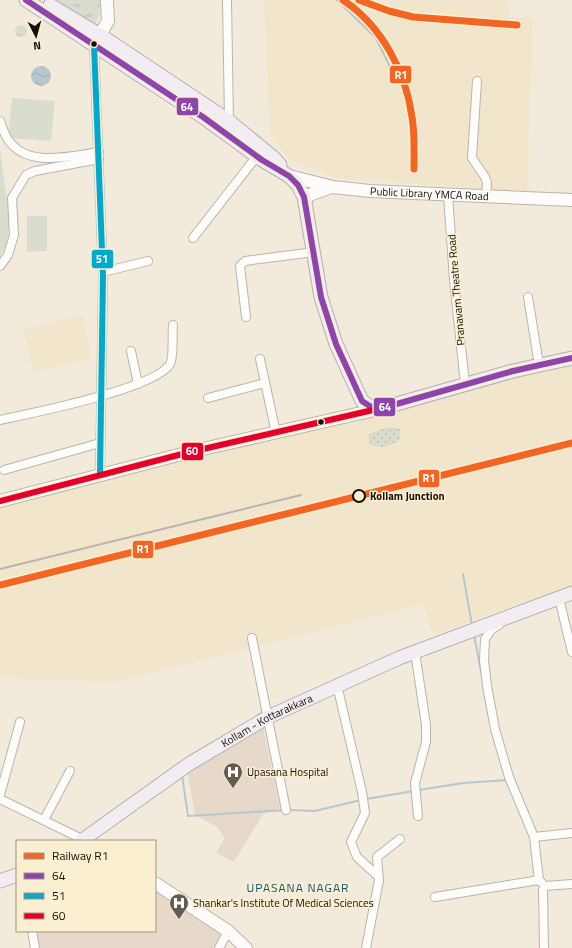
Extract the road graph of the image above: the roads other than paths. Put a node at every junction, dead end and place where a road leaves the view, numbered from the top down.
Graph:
1 (26, 0) edge
2 (41, 0) edge
3 (107, 0) edge
4 (227, 0) edge
5 (97, 40) junction
6 (477, 82) dead end
7 (0, 121) edge
8 (229, 121) junction
9 (99, 156) junction
10 (257, 156) junction
11 (289, 176) junction
12 (333, 187) junction
13 (448, 195) junction
14 (486, 196) junction
15 (572, 200) edge
16 (305, 201) junction
17 (193, 238) dead end
18 (314, 252) junction
19 (148, 261) dead end
20 (0, 266) edge
21 (103, 272) junction
22 (528, 297) dead end
23 (246, 317) dead end
24 (172, 325) dead end
25 (131, 351) dead end
26 (572, 358) edge
27 (260, 359) dead end
28 (539, 364) junction
29 (265, 383) junction
30 (138, 384) junction
31 (465, 384) junction
32 (356, 392) junction
33 (101, 396) junction
34 (208, 398) dead end
35 (386, 407) junction
36 (355, 416) junction
37 (0, 420) edge
38 (276, 434) junction
39 (100, 443) junction
40 (4, 470) dead end
41 (100, 474) junction
42 (0, 501) edge
43 (572, 593) edge
44 (559, 598) junction
45 (514, 615) junction
46 (252, 638) dead end
47 (415, 652) junction
48 (572, 652) edge
49 (337, 685) junction
50 (268, 717) junction
51 (20, 722) dead end
52 (70, 771) dead end
53 (0, 795) edge
54 (0, 800) edge
55 (286, 810) dead end
56 (418, 816) dead end
57 (44, 820) junction
58 (572, 833) edge
59 (534, 837) junction
60 (400, 839) dead end
61 (82, 840) edge
62 (85, 840) edge
63 (16, 875) edge
64 (378, 876) junction
65 (0, 882) edge
66 (542, 883) junction
67 (156, 884) edge
68 (572, 884) edge
69 (435, 897) dead end
70 (228, 931) junction
71 (32, 932) edge
72 (35, 948) edge
73 (219, 948) edge
74 (246, 948) edge
75 (366, 948) edge
76 (544, 948) edge

1 - 5 main road
2 - 5 main road
3 - 5 main road
4 - 8 street
5 - 8 main road
5 - 9 street
5 - 10 main road
6 - 14 street
7 - 9 street
8 - 11 main road
9 - 20 street
9 - 21 street
10 - 11 main road
10 - 17 street
11 - 12 main road, Public Library YMCA Road
11 - 16 main road
12 - 13 main road, Public Library YMCA Road
12 - 16 main road
13 - 14 main road, Public Library YMCA Road
13 - 31 street, Pranavam Theatre Road
14 - 15 main road, Public Library YMCA Road
16 - 18 main road
18 - 23 street
18 - 32 main road
19 - 21 street
21 - 33 street
22 - 28 street
24 - 30 street
25 - 30 street
26 - 28 main road
27 - 29 street
28 - 31 main road
29 - 34 street
29 - 38 street
30 - 33 street
31 - 35 main road
32 - 35 main road
32 - 36 main road
33 - 37 street
33 - 39 street
35 - 36 main road
36 - 38 main road
38 - 41 main road
39 - 40 street
39 - 41 street
41 - 42 main road
43 - 44 main road, Kollam - Kottarakkara
44 - 45 main road, Kollam - Kottarakkara
44 - 48 street
45 - 47 main road, Kollam - Kottarakkara
45 - 59 street
46 - 50 street
47 - 49 main road, Kollam - Kottarakkara
47 - 56 street
49 - 50 main road, Kollam - Kottarakkara
49 - 64 street
50 - 55 street
50 - 62 main road, Kollam - Kottarakkara
51 - 53 street
52 - 57 street
54 - 57 street
57 - 61 street
58 - 59 street
59 - 66 street
60 - 64 street
63 - 65 main road
64 - 75 street
66 - 68 street
66 - 69 street
66 - 76 street
67 - 70 main road
70 - 73 street
70 - 74 main road
71 - 72 street

